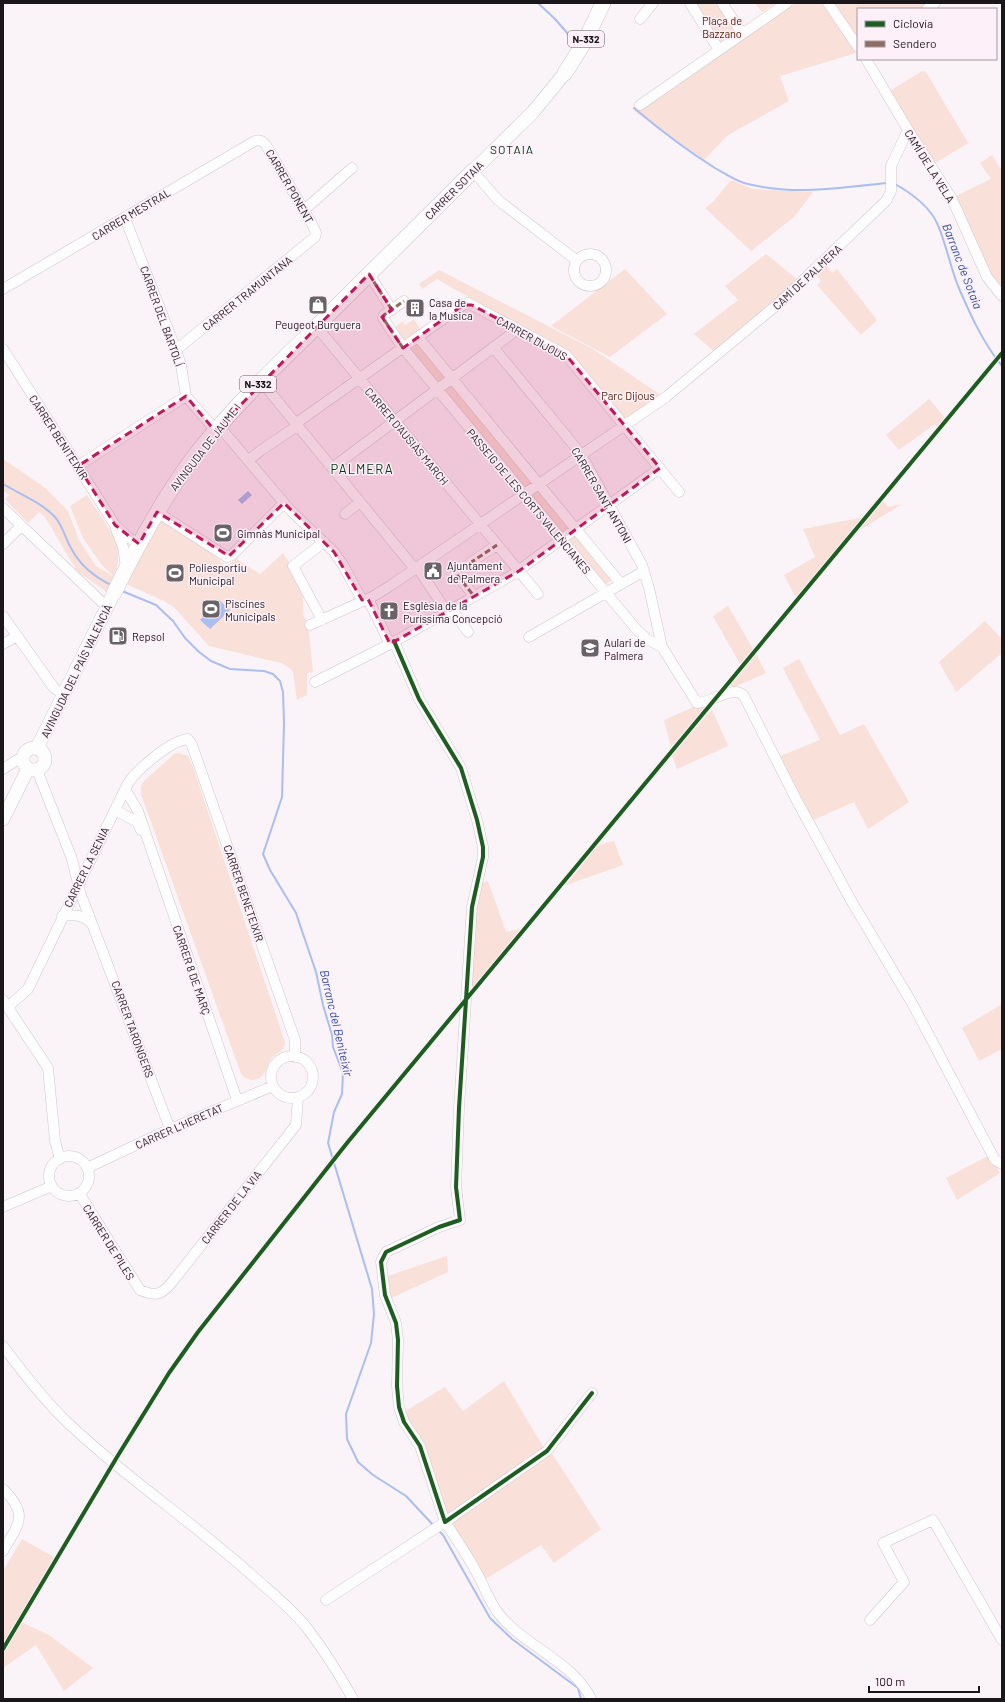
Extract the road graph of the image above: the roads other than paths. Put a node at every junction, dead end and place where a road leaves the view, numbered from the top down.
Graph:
1 (603, 3) edge
2 (653, 3) edge
3 (690, 3) edge
4 (722, 3) edge
5 (787, 3) edge
6 (828, 3) edge
7 (640, 19) dead end
8 (742, 33) junction
9 (857, 46) edge
10 (719, 50) junction
11 (867, 60) edge
12 (565, 73) joint
13 (640, 105) dead end
14 (908, 130) junction
15 (259, 140) joint
16 (352, 168) dead end
17 (473, 171) junction
18 (304, 210) junction
19 (125, 218) junction
20 (316, 235) joint
21 (408, 236) joint
22 (576, 260) dead end
23 (369, 274) junction
24 (3, 289) edge
25 (1002, 296) edge
26 (404, 301) dead end
27 (392, 310) junction
28 (316, 326) junction
29 (518, 329) junction
30 (418, 337) junction
31 (493, 347) junction
32 (403, 348) junction
33 (3, 349) edge
34 (176, 350) junction
35 (452, 378) junction
36 (359, 379) junction
37 (261, 381) junction
38 (437, 390) junction
39 (186, 396) junction
40 (395, 421) junction
41 (296, 425) junction
42 (625, 425) junction
43 (217, 428) junction
44 (581, 454) junction
45 (249, 460) junction
46 (78, 466) junction
47 (332, 468) junction
48 (660, 468) junction
49 (539, 483) junction
50 (679, 492) dead end
51 (523, 494) junction
52 (360, 502) junction
53 (284, 503) junction
54 (609, 506) junction
55 (3, 508) edge
56 (157, 512) junction
57 (344, 514) dead end
58 (480, 524) junction
59 (115, 525) junction
60 (21, 526) junction
61 (576, 529) junction
62 (561, 540) junction
63 (122, 541) junction
64 (324, 542) junction
65 (3, 544) edge
66 (497, 545) junction
67 (137, 548) junction
68 (470, 563) dead end
69 (416, 568) junction
70 (519, 571) junction
71 (644, 571) junction
72 (124, 573) junction
73 (457, 575) dead end
74 (621, 584) junction
75 (606, 592) junction
76 (114, 593) joint
77 (538, 594) dead end
78 (474, 596) junction
79 (365, 599) junction
80 (107, 608) junction
81 (449, 611) junction
82 (3, 616) edge
83 (322, 620) junction
84 (310, 625) dead end
85 (468, 632) dead end
86 (17, 636) junction
87 (529, 637) dead end
88 (392, 642) junction
89 (3, 644) edge
90 (662, 647) junction
91 (315, 682) dead end
92 (64, 695) junction
93 (180, 740) joint
94 (37, 748) junction
95 (29, 766) junction
96 (3, 770) edge
97 (125, 789) junction
98 (115, 810) junction
99 (3, 819) edge
100 (148, 840) junction
101 (79, 882) junction
102 (72, 896) junction
103 (62, 916) junction
104 (96, 929) junction
105 (5, 1003) edge
106 (295, 1057) junction
107 (273, 1086) junction
108 (298, 1097) junction
109 (237, 1100) junction
110 (170, 1129) junction
111 (60, 1159) junction
112 (1002, 1164) edge
113 (87, 1168) junction
114 (52, 1186) junction
115 (79, 1194) junction
116 (3, 1207) edge
117 (140, 1290) joint
118 (3, 1346) edge
119 (592, 1393) dead end
120 (3, 1489) edge
121 (439, 1526) junction
122 (3, 1551) edge
123 (326, 1600) dead end
124 (870, 1620) dead end
125 (1002, 1640) edge
126 (353, 1699) edge
127 (591, 1699) edge

1 - 12 highway, N-332
2 - 7 street
3 - 10 street
4 - 8 street
5 - 8 street
6 - 9 street
8 - 10 street
10 - 13 street
11 - 14 street, CAMÍ DE LA VELA
12 - 17 main road, CARRER SOTAIA
14 - 25 street, CAMÍ DE LA VELA
14 - 42 street, CAMÍ DE PALMERA
15 - 18 street, CARRER PONENT
15 - 19 street, CARRER MESTRAL
16 - 18 street
17 - 21 highway, CARRER SOTAIA / N-332
17 - 22 street
18 - 20 street, CARRER PONENT
19 - 24 street, CARRER MESTRAL
19 - 34 street, CARRER DEL BARTOLÍ
20 - 34 street, CARRER TRAMUNTANA
21 - 23 highway, AVINGUDA DE JAUME I / N-332
23 - 27 street
23 - 28 highway, AVINGUDA DE JAUME I / N-332
26 - 27 street
27 - 32 street
28 - 36 street, CARRER D'AUSIÀS MARCH
28 - 37 highway, AVINGUDA DE JAUME I / N-332
29 - 30 street, CARRER DIJOUS
29 - 31 street
29 - 42 street, CARRER DIJOUS
30 - 32 street
30 - 35 street, PASSEIG DE LES CORTS VALENCIANES
31 - 35 street
31 - 44 street, CARRER SANT ANTONI
32 - 36 street
32 - 38 street, PASSEIG DE LES CORTS VALENCIANES
33 - 46 street, CARRER BENITEIXIR
34 - 39 street, CARRER DEL BARTOLÍ
35 - 38 street
35 - 49 street, PASSEIG DE LES CORTS VALENCIANES
36 - 40 street, CARRER D'AUSIÀS MARCH
36 - 41 street
37 - 41 street
37 - 43 highway, AVINGUDA DE JAUME I / N-332
38 - 40 street
38 - 51 street, PASSEIG DE LES CORTS VALENCIANES
39 - 43 street, CARRER DEL BARTOLÍ
39 - 46 street
40 - 47 street
40 - 58 street, CARRER D'AUSIÀS MARCH
41 - 45 street
41 - 47 street
42 - 44 street, CAMÍ DE PALMERA
42 - 48 street, CARRER DIJOUS
43 - 45 street, CARRER DEL BARTOLÍ
43 - 56 highway, AVINGUDA DE JAUME I / N-332
44 - 49 street, CAMÍ DE PALMERA
44 - 54 street, CARRER SANT ANTONI
45 - 53 street, CARRER DEL BARTOLÍ
46 - 59 street, CARRER BENITEIXIR
47 - 52 street
48 - 50 street, CARRER DIJOUS
48 - 54 street
49 - 51 street, CAMÍ DE PALMERA
49 - 61 street, PASSEIG DE LES CORTS VALENCIANES
51 - 58 street, CAMÍ DE PALMERA
51 - 62 street, PASSEIG DE LES CORTS VALENCIANES
52 - 57 street
52 - 69 street
53 - 56 street
53 - 64 street, CARRER DEL BARTOLÍ
54 - 61 street
54 - 71 street, CARRER SANT ANTONI
55 - 60 street
56 - 67 highway, AVINGUDA DE JAUME I / N-332
58 - 66 street, CARRER D'AUSIÀS MARCH
58 - 69 street, CAMÍ DE PALMERA
59 - 63 street, CARRER BENITEIXIR
59 - 67 street, CARRER BENITEIXIR
60 - 65 street
60 - 80 street
61 - 62 street
61 - 74 street, PASSEIG DE LES CORTS VALENCIANES
62 - 70 street
62 - 75 street, PASSEIG DE LES CORTS VALENCIANES
63 - 67 street, CARRER BENITEIXIR
63 - 72 street, CARRER BENITEIXIR
64 - 79 street, CARRER DEL BARTOLÍ
64 - 83 street
66 - 68 street
66 - 70 street, CARRER D'AUSIÀS MARCH
67 - 72 highway, AVINGUDA DE JAUME I / N-332
69 - 79 street, CAMÍ DE PALMERA
69 - 81 street
70 - 77 street, CARRER D'AUSIÀS MARCH
70 - 78 street
71 - 74 street
71 - 90 street, CARRER SANT ANTONI
72 - 76 highway, AVINGUDA DE JAUME I / N-332
73 - 78 street
74 - 75 street
75 - 87 street
75 - 90 street, PASSEIG DE LES CORTS VALENCIANES
76 - 80 main road, AVINGUDA DEL PAÍS VALENCIÀ
78 - 81 street
79 - 83 street, CAMÍ DE PALMERA
79 - 88 street, CARRER DEL BARTOLÍ
80 - 92 main road, AVINGUDA DEL PAÍS VALENCIÀ
81 - 85 street
81 - 88 street
82 - 86 street
83 - 84 street, CAMÍ DE PALMERA
86 - 89 street
86 - 92 street
88 - 91 street
88 - 121 street, CARRER DEL BARTOLÍ
90 - 112 street, CARRER SANT ANTONI
92 - 94 main road, AVINGUDA DEL PAÍS VALENCIÀ
93 - 97 street, CARRER LA SENIA
93 - 106 street, CARRER BENETEIXIR
94 - 95 main road
94 - 95 main road
95 - 96 street
95 - 99 main road
95 - 101 street, CARRER TARONGERS
97 - 98 street, CARRER LA SENIA
97 - 100 street, CARRER 8 DE MARÇ
98 - 100 street, CARRER 8 DE MARÇ
98 - 101 street, CARRER LA SENIA
100 - 109 street, CARRER 8 DE MARÇ
101 - 102 street, CARRER LA SENIA
101 - 104 street, CARRER TARONGERS
102 - 103 street, CARRER LA SENIA
102 - 104 street, CARRER TARONGERS
103 - 104 street, CARRER TARONGERS
103 - 105 street, CARRER LA SENIA
104 - 110 street, CARRER TARONGERS
105 - 111 street
106 - 107 street
106 - 108 street
107 - 108 street
107 - 109 street, CARRER L'HERETAT
108 - 117 street, CARRER DE LA VIA
109 - 110 street, CARRER L'HERETAT
110 - 113 street, CARRER L'HERETAT
111 - 113 street
111 - 114 street
113 - 115 street
114 - 115 street
114 - 116 street
115 - 117 street, CARRER DE PILES
118 - 126 street
119 - 121 street
120 - 122 street
121 - 123 street
121 - 127 street
124 - 125 street

